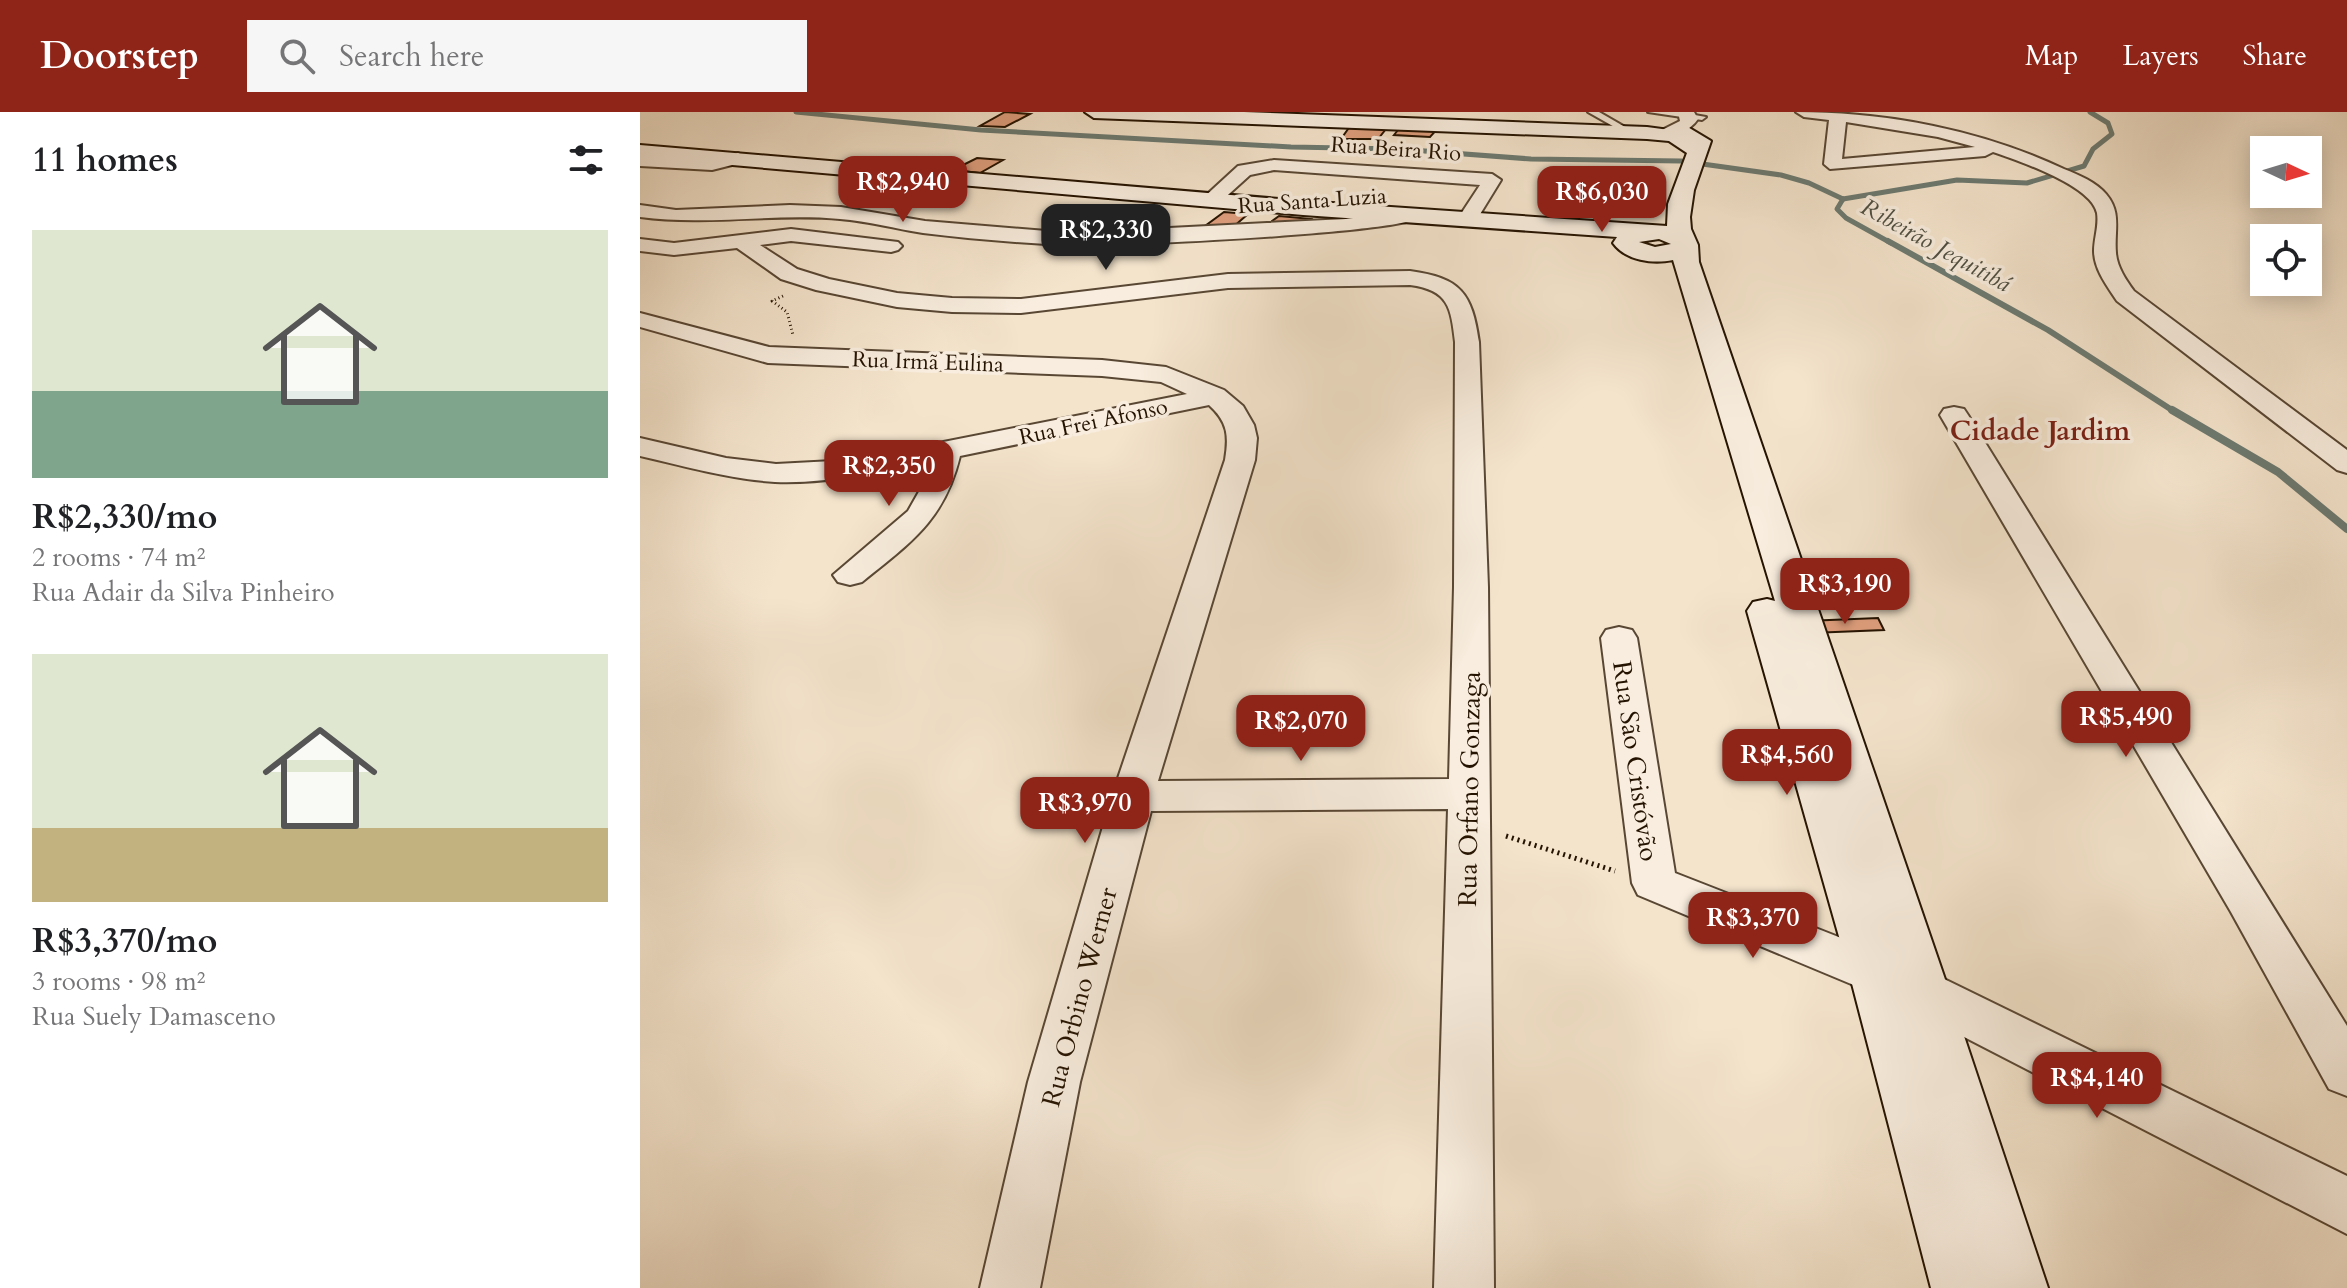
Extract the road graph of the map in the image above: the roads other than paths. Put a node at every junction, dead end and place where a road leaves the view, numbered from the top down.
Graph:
1 (1094, 112) edge
2 (1109, 112) edge
3 (1240, 112) edge
4 (1592, 112) edge
5 (1652, 112) edge
6 (1804, 112) edge
7 (1174, 114) edge
8 (1270, 115) edge
9 (1838, 116) junction
10 (1685, 118) edge
11 (1556, 126) junction
12 (1621, 127) junction
13 (1698, 149) junction
14 (2007, 149) junction
15 (640, 151) edge
16 (738, 158) junction
17 (640, 161) edge
18 (1212, 199) junction
19 (640, 211) edge
20 (1413, 216) junction
21 (1467, 220) junction
22 (1659, 237) junction
23 (1071, 239) junction
24 (742, 242) junction
25 (640, 245) edge
26 (640, 320) edge
27 (1215, 396) junction
28 (1954, 415) dead end
29 (640, 447) edge
30 (947, 451) junction
31 (2347, 464) edge
32 (850, 575) dead end
33 (1619, 638) dead end
34 (1133, 796) junction
35 (1469, 810) junction
36 (1899, 982) junction
37 (2347, 1073) edge
38 (2347, 1206) edge
39 (1010, 1288) edge
40 (1464, 1288) edge
41 (1966, 1288) edge
42 (2013, 1288) edge

1 - 2 street
2 - 7 street
3 - 8 street
4 - 12 lane
5 - 10 lane
6 - 9 street
7 - 8 street
8 - 11 street
9 - 14 street
9 - 14 street
10 - 11 street
10 - 12 street
10 - 13 street
10 - 13 street
11 - 12 street
13 - 22 street
14 - 31 street
15 - 16 street
16 - 17 street
16 - 18 street
18 - 20 street
18 - 21 street, Rua Beira Rio
19 - 23 street, Rua Santa Luzia
20 - 21 street
20 - 23 street, Rua Santa Luzia
21 - 22 street
22 - 36 street
23 - 24 street
24 - 25 street
24 - 35 street, Rua Orfano Gonzaga
26 - 27 street, Rua Irmã Eulina
27 - 30 street, Rua Frei Afonso
27 - 34 street, Rua Orbino Werner
28 - 37 street
29 - 30 street, Rua Frei Afonso
30 - 32 street
33 - 36 street, Rua São Cristóvão
34 - 35 street
34 - 39 street, Rua Orbino Werner
35 - 40 street, Rua Orfano Gonzaga
36 - 38 street
36 - 41 street
36 - 42 street

